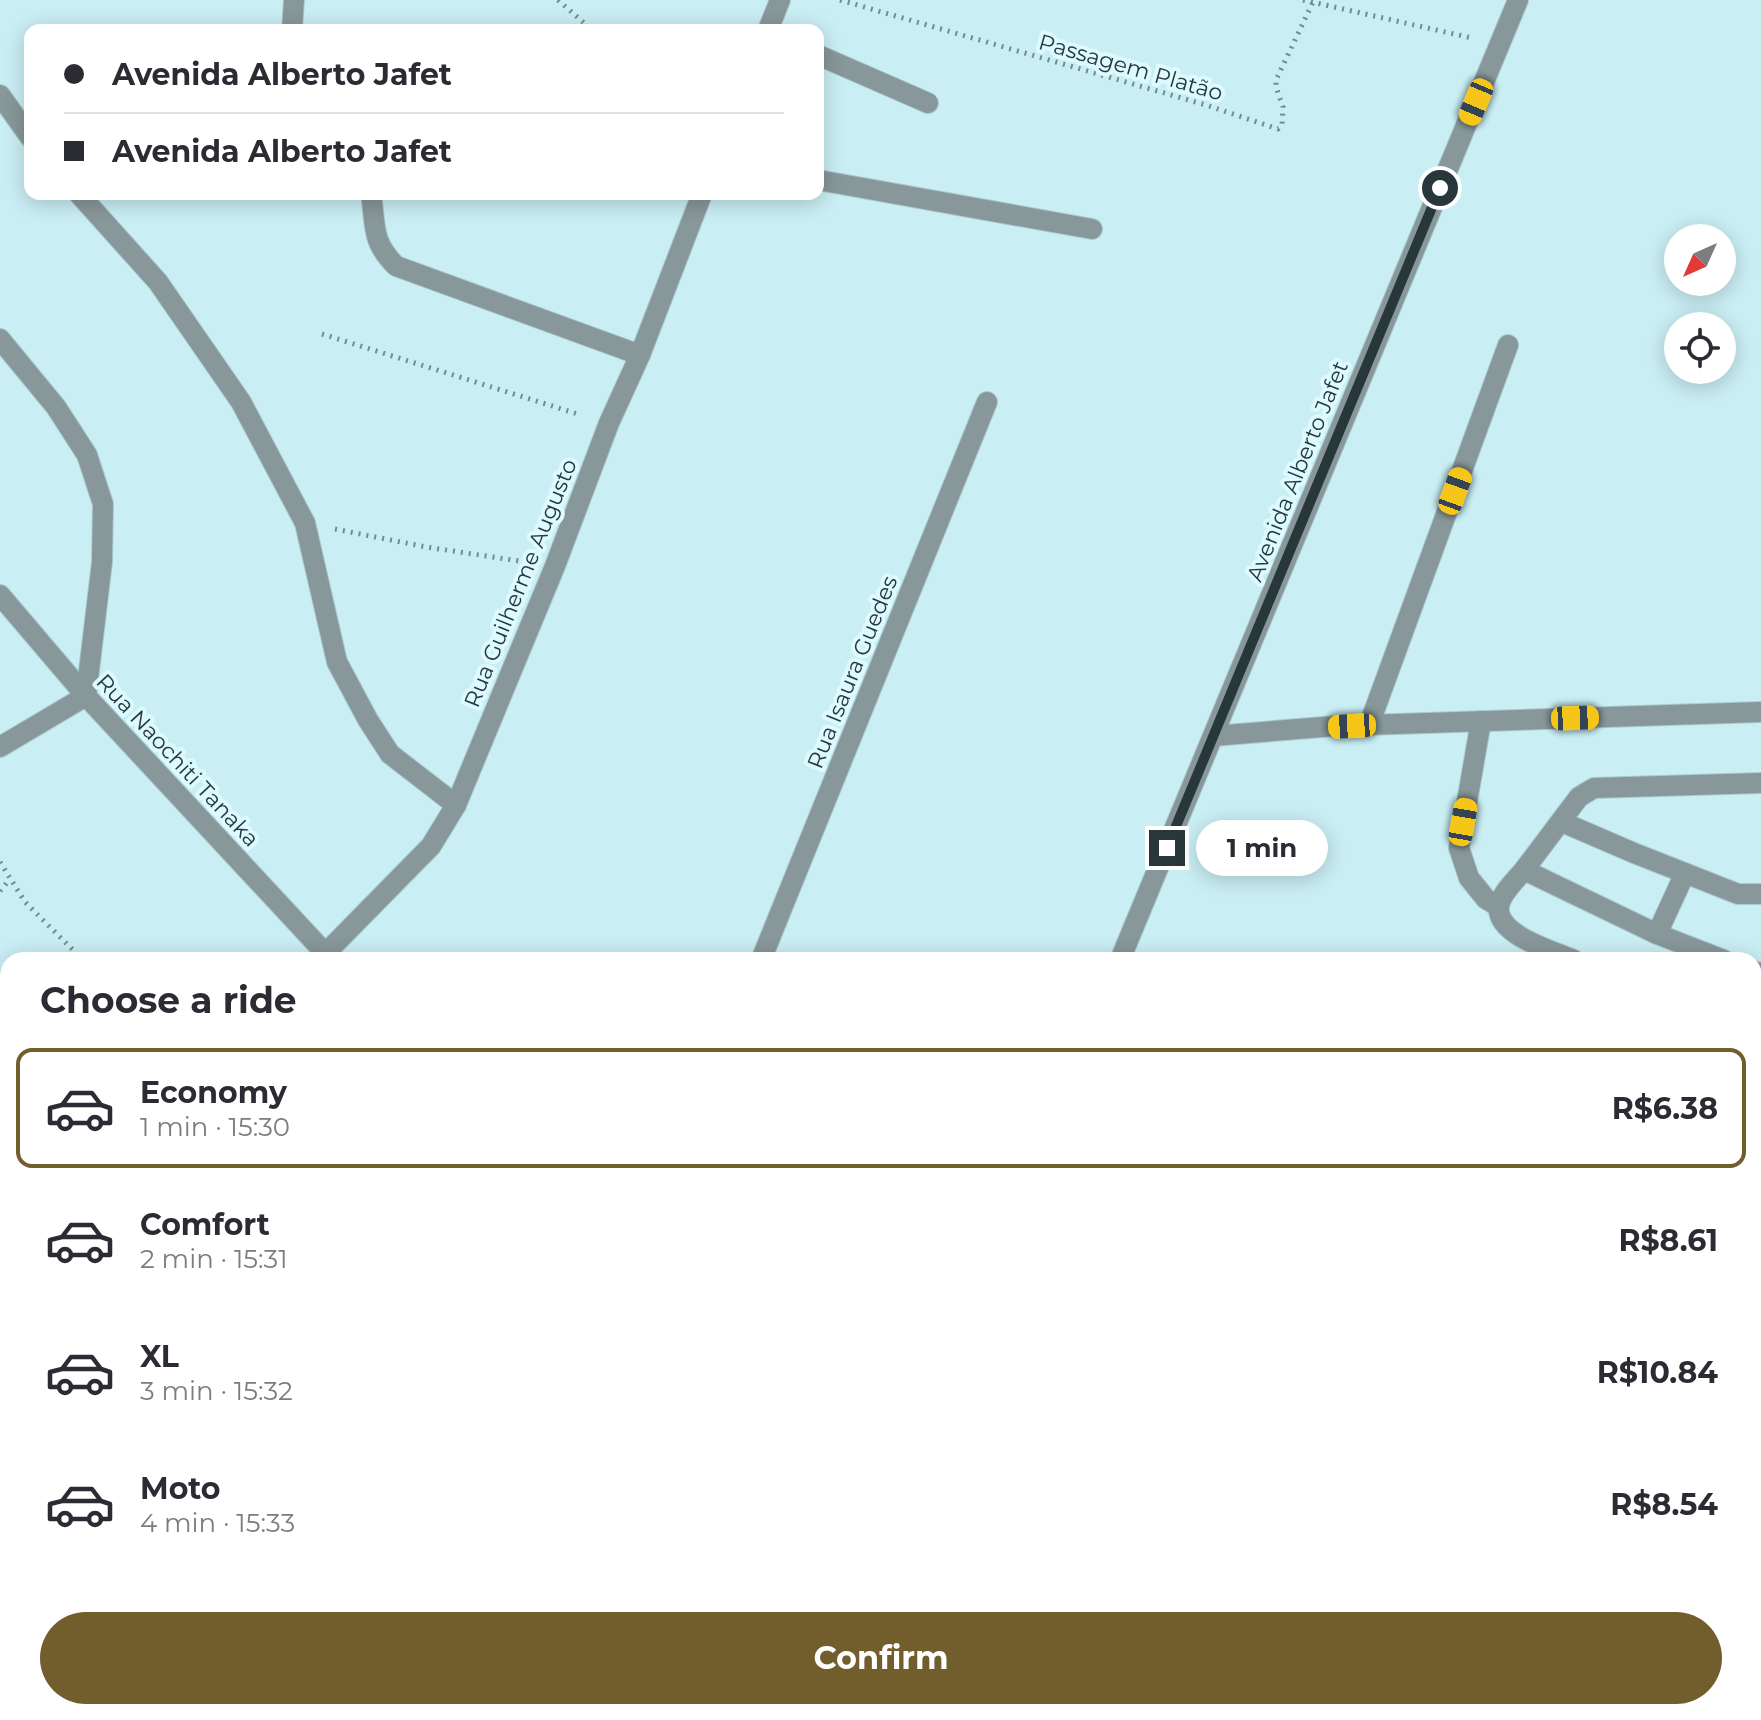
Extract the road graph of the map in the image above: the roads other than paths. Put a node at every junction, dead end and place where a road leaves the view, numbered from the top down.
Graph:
1 (294, 0) edge
2 (780, 0) edge
3 (1518, 0) edge
4 (292, 24) edge
5 (770, 24) edge
6 (824, 58) edge
7 (0, 95) edge
8 (928, 103) dead end
9 (24, 129) edge
10 (824, 181) edge
11 (84, 200) edge
12 (372, 200) edge
13 (700, 200) edge
14 (1092, 229) dead end
15 (0, 339) edge
16 (1508, 345) dead end
17 (640, 355) junction
18 (987, 402) dead end
19 (0, 595) edge
20 (86, 696) junction
21 (1761, 712) edge
22 (1481, 721) junction
23 (1369, 725) junction
24 (1213, 736) junction
25 (0, 747) edge
26 (1761, 783) edge
27 (456, 805) junction
28 (1562, 822) junction
29 (1524, 870) junction
30 (1685, 873) junction
31 (1761, 894) edge
32 (1499, 907) junction
33 (1657, 934) junction
34 (318, 952) edge
35 (326, 952) edge
36 (764, 952) edge
37 (1123, 952) edge
38 (1556, 952) edge
39 (1703, 952) edge

1 - 4 street
2 - 5 street
3 - 24 street, Avenida Alberto Jafet
6 - 8 street
7 - 9 street
10 - 14 street
11 - 27 street
12 - 17 street
13 - 17 street, Rua Guilherme Augusto
15 - 20 street
16 - 23 street
17 - 27 street, Rua Guilherme Augusto
18 - 36 street, Rua Isaura Guedes
19 - 20 street, Rua Naochiti Tanaka
20 - 25 street
20 - 34 street, Rua Naochiti Tanaka
21 - 22 street
22 - 23 street
22 - 32 street
23 - 24 street
24 - 37 street, Avenida Alberto Jafet
26 - 28 street
27 - 35 street, Rua Guilherme Augusto
28 - 29 street
28 - 30 street
29 - 32 street
29 - 33 street
30 - 31 street
30 - 33 street
32 - 38 street
33 - 39 street

